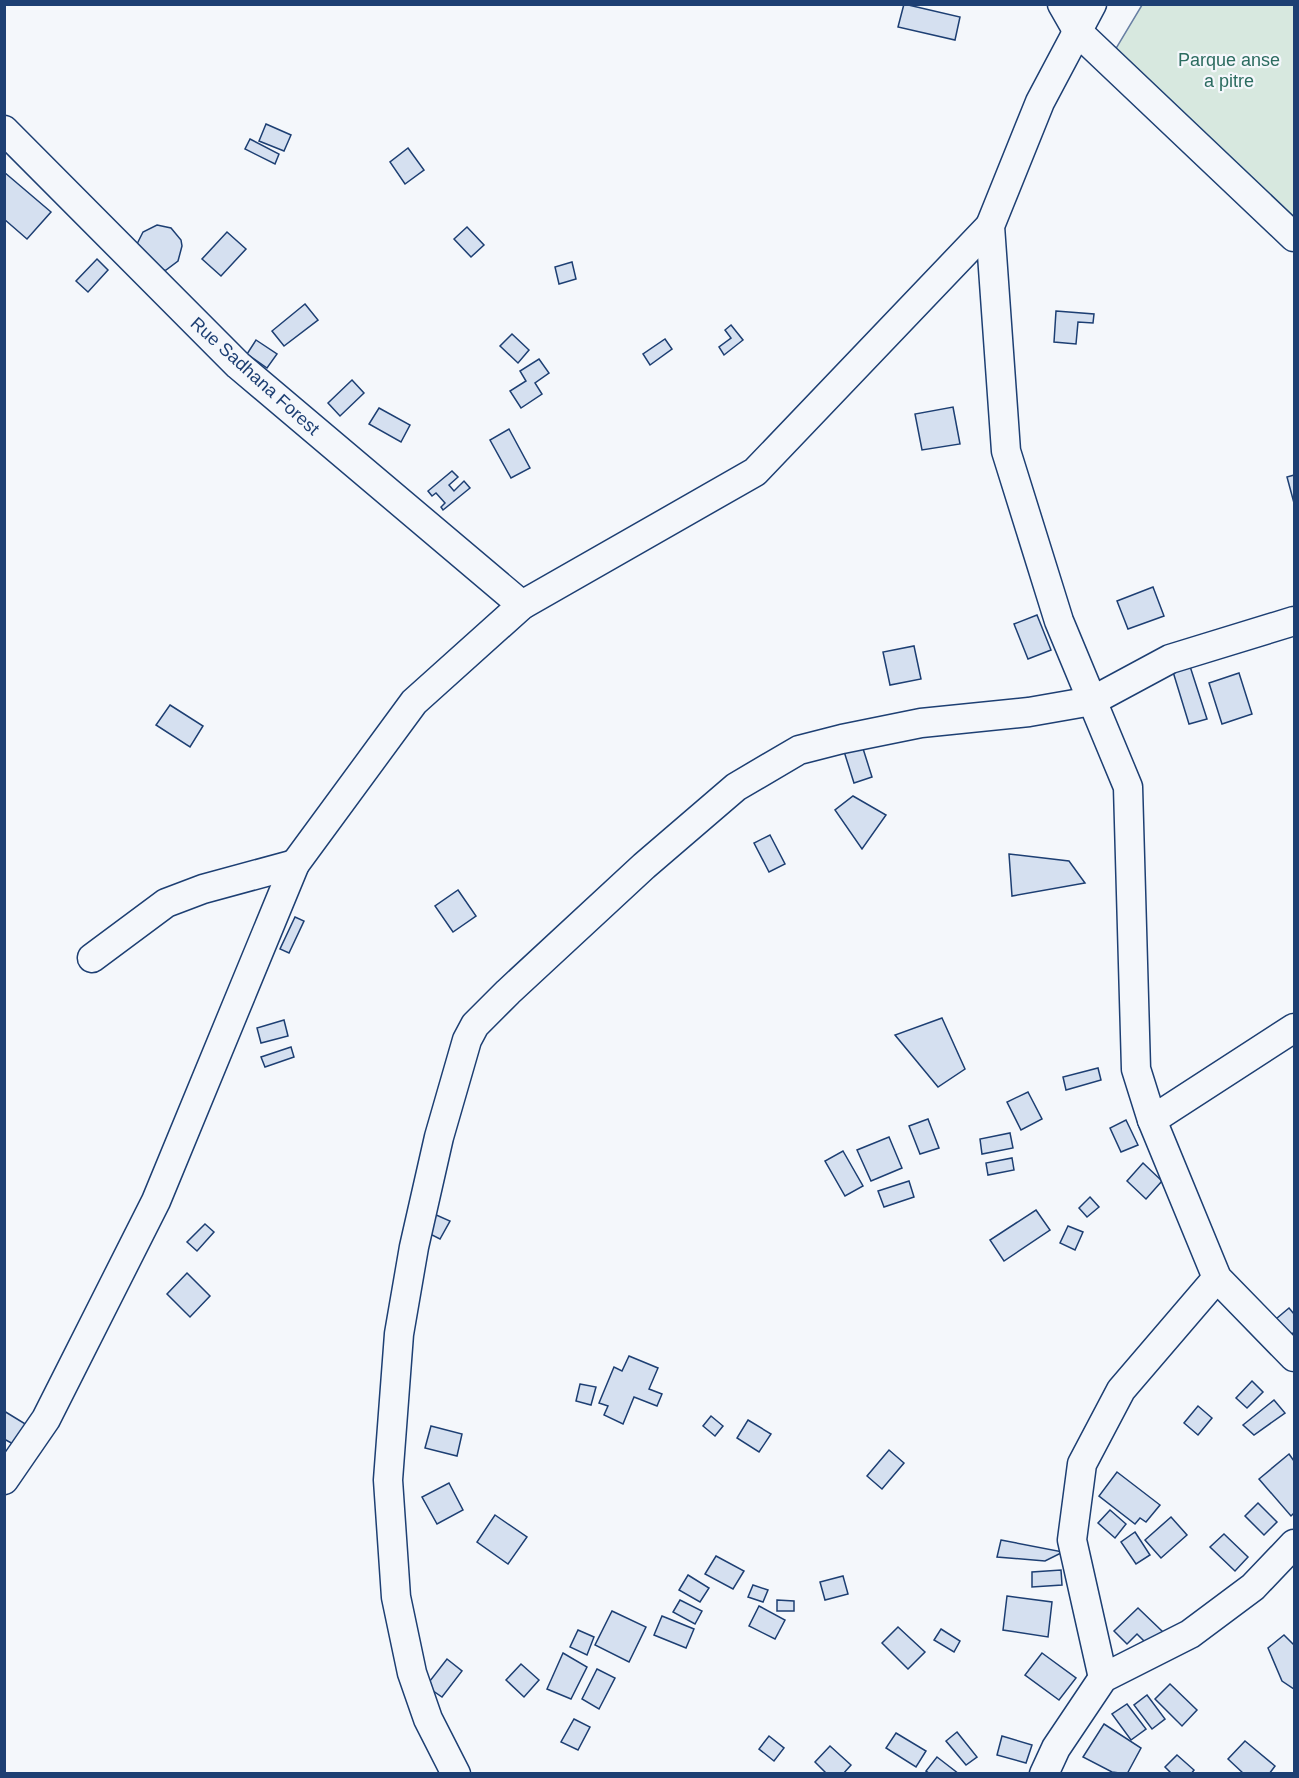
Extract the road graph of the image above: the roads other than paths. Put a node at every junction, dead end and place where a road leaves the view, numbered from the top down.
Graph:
1 (1062, 4) edge
2 (1092, 4) edge
3 (1078, 32) junction
4 (4, 130) edge
5 (990, 226) junction
6 (1294, 237) edge
7 (522, 605) junction
8 (1294, 621) edge
9 (1092, 701) junction
10 (294, 864) junction
11 (92, 958) dead end
12 (1294, 1028) edge
13 (1152, 1120) junction
14 (1217, 1278) junction
15 (1294, 1357) edge
16 (4, 1480) edge
17 (1294, 1544) edge
18 (1102, 1678) junction
19 (456, 1773) edge
20 (1044, 1773) edge

1 - 3 street
2 - 3 street
3 - 5 street
3 - 6 street
4 - 7 street, Rue Sadhana Forest
5 - 7 street
5 - 9 street
7 - 10 street
8 - 9 street
9 - 13 street
9 - 19 street
10 - 11 street
10 - 16 street
12 - 13 street
13 - 14 street
14 - 15 street
14 - 18 street
17 - 18 street
18 - 20 street

